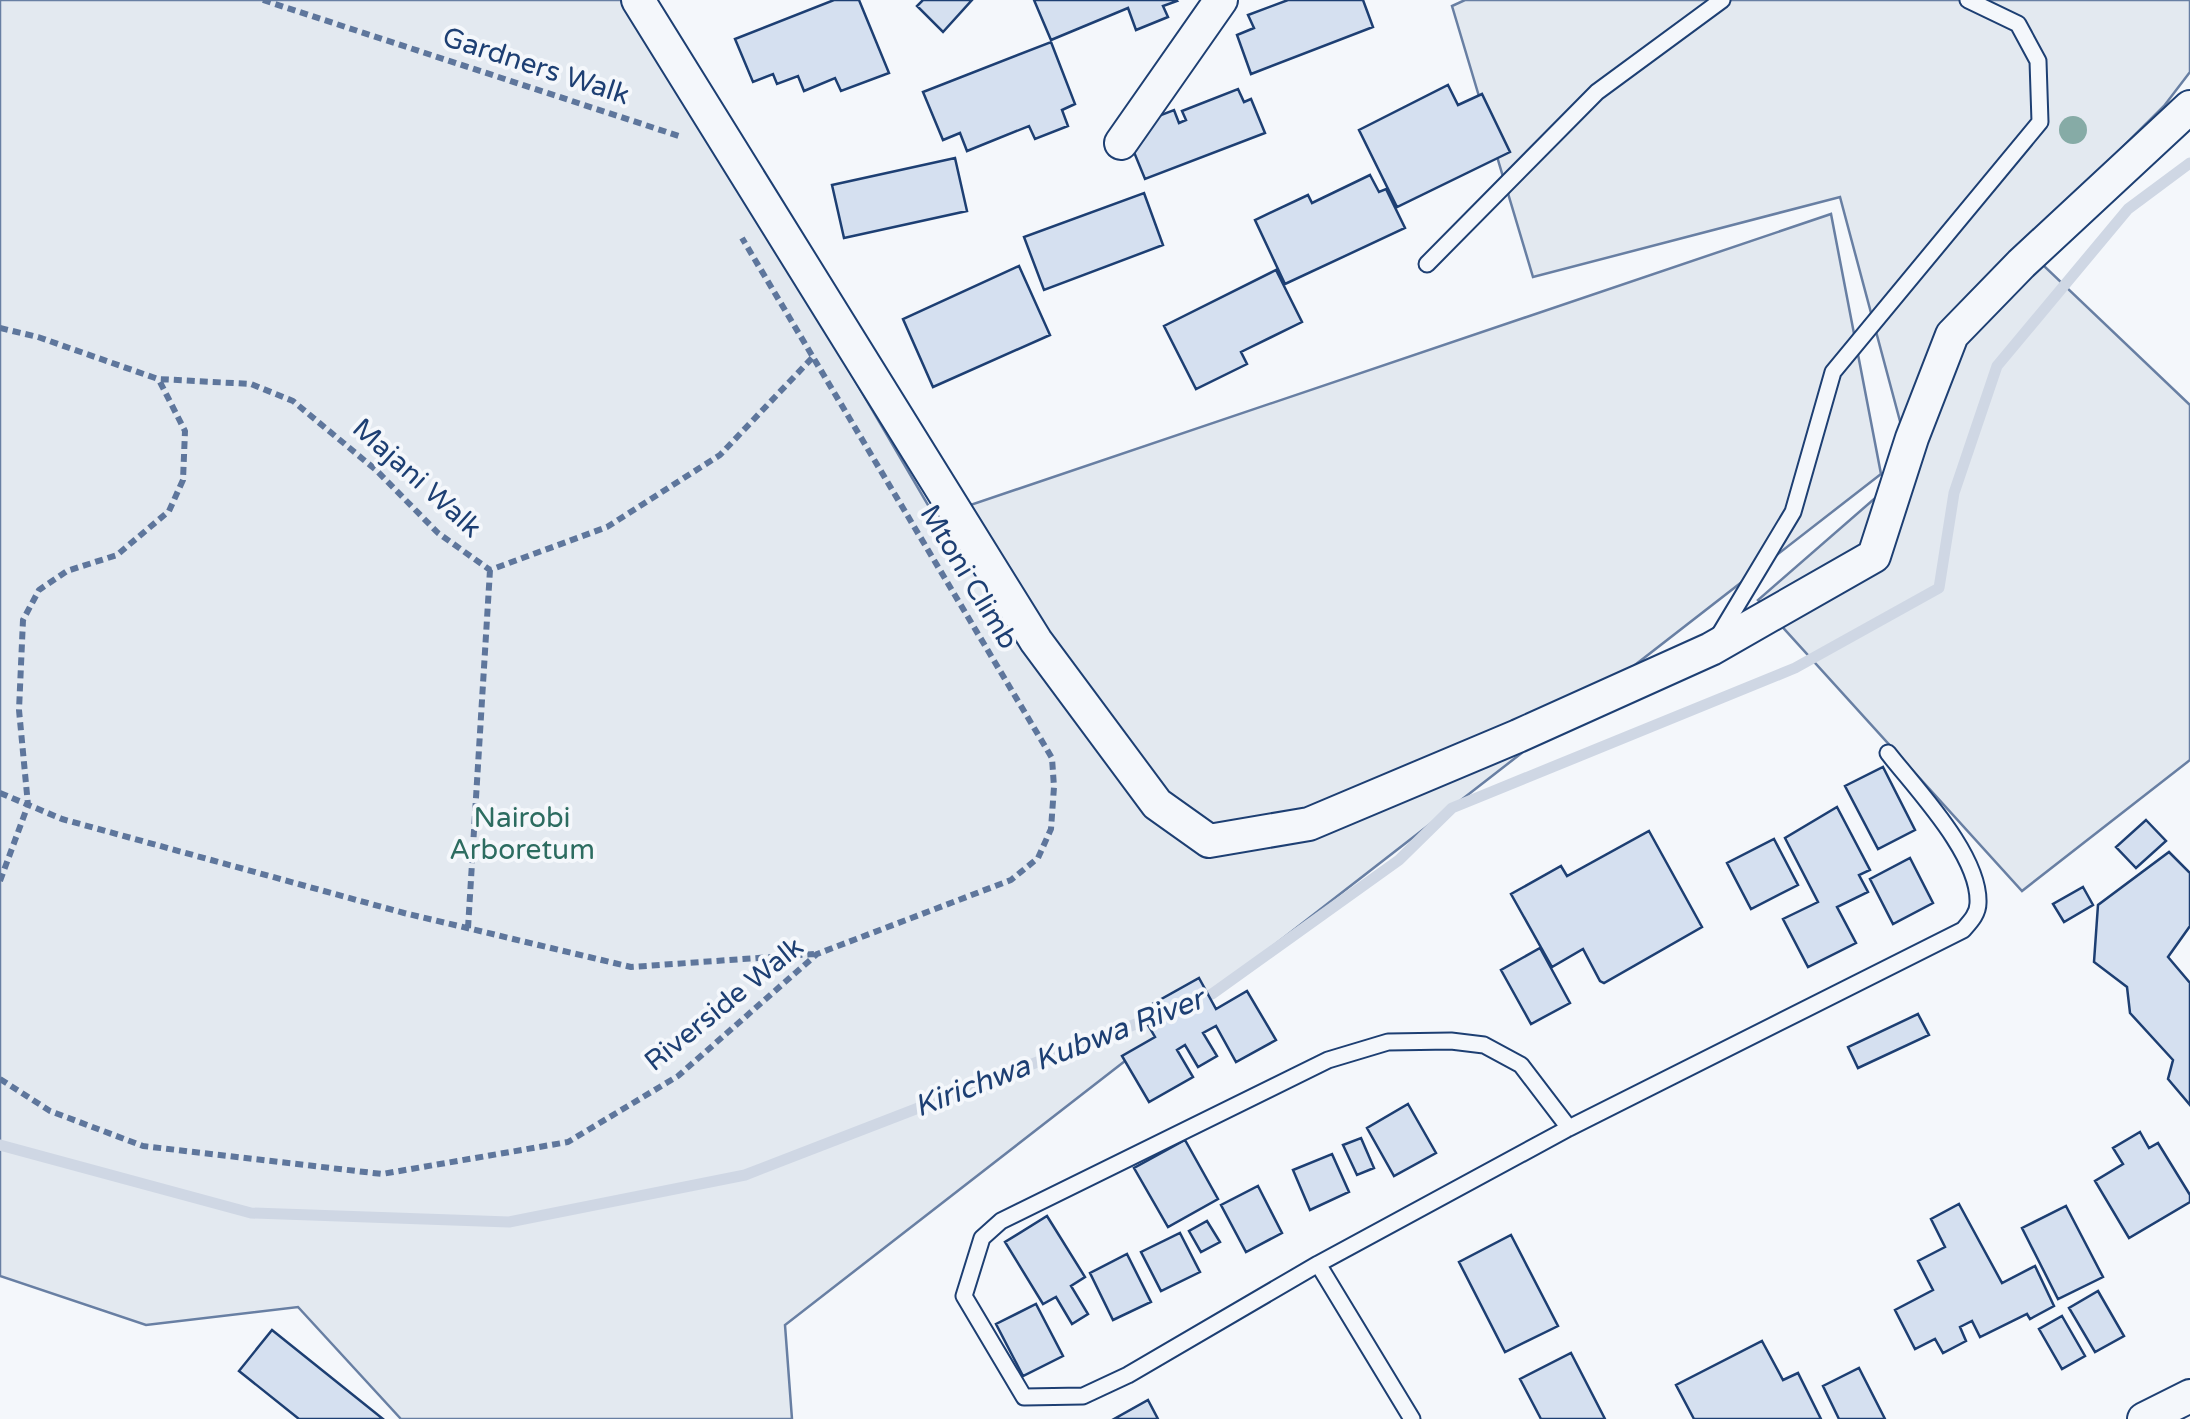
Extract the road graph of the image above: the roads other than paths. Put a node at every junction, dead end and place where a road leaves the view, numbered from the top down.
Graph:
1 (638, 0) edge
2 (1221, 0) edge
3 (1722, 0) edge
4 (1968, 0) edge
5 (2190, 107) edge
6 (1121, 144) dead end
7 (1428, 264) dead end
8 (1711, 648) junction
9 (1888, 752) dead end
10 (1569, 1128) junction
11 (1318, 1264) junction
12 (2190, 1396) edge
13 (1412, 1419) edge
14 (2144, 1419) edge

1 - 8 street
2 - 6 street
3 - 7 lane
4 - 8 lane
5 - 8 street
9 - 10 lane
10 - 11 lane
10 - 11 lane
11 - 13 lane
12 - 14 street

